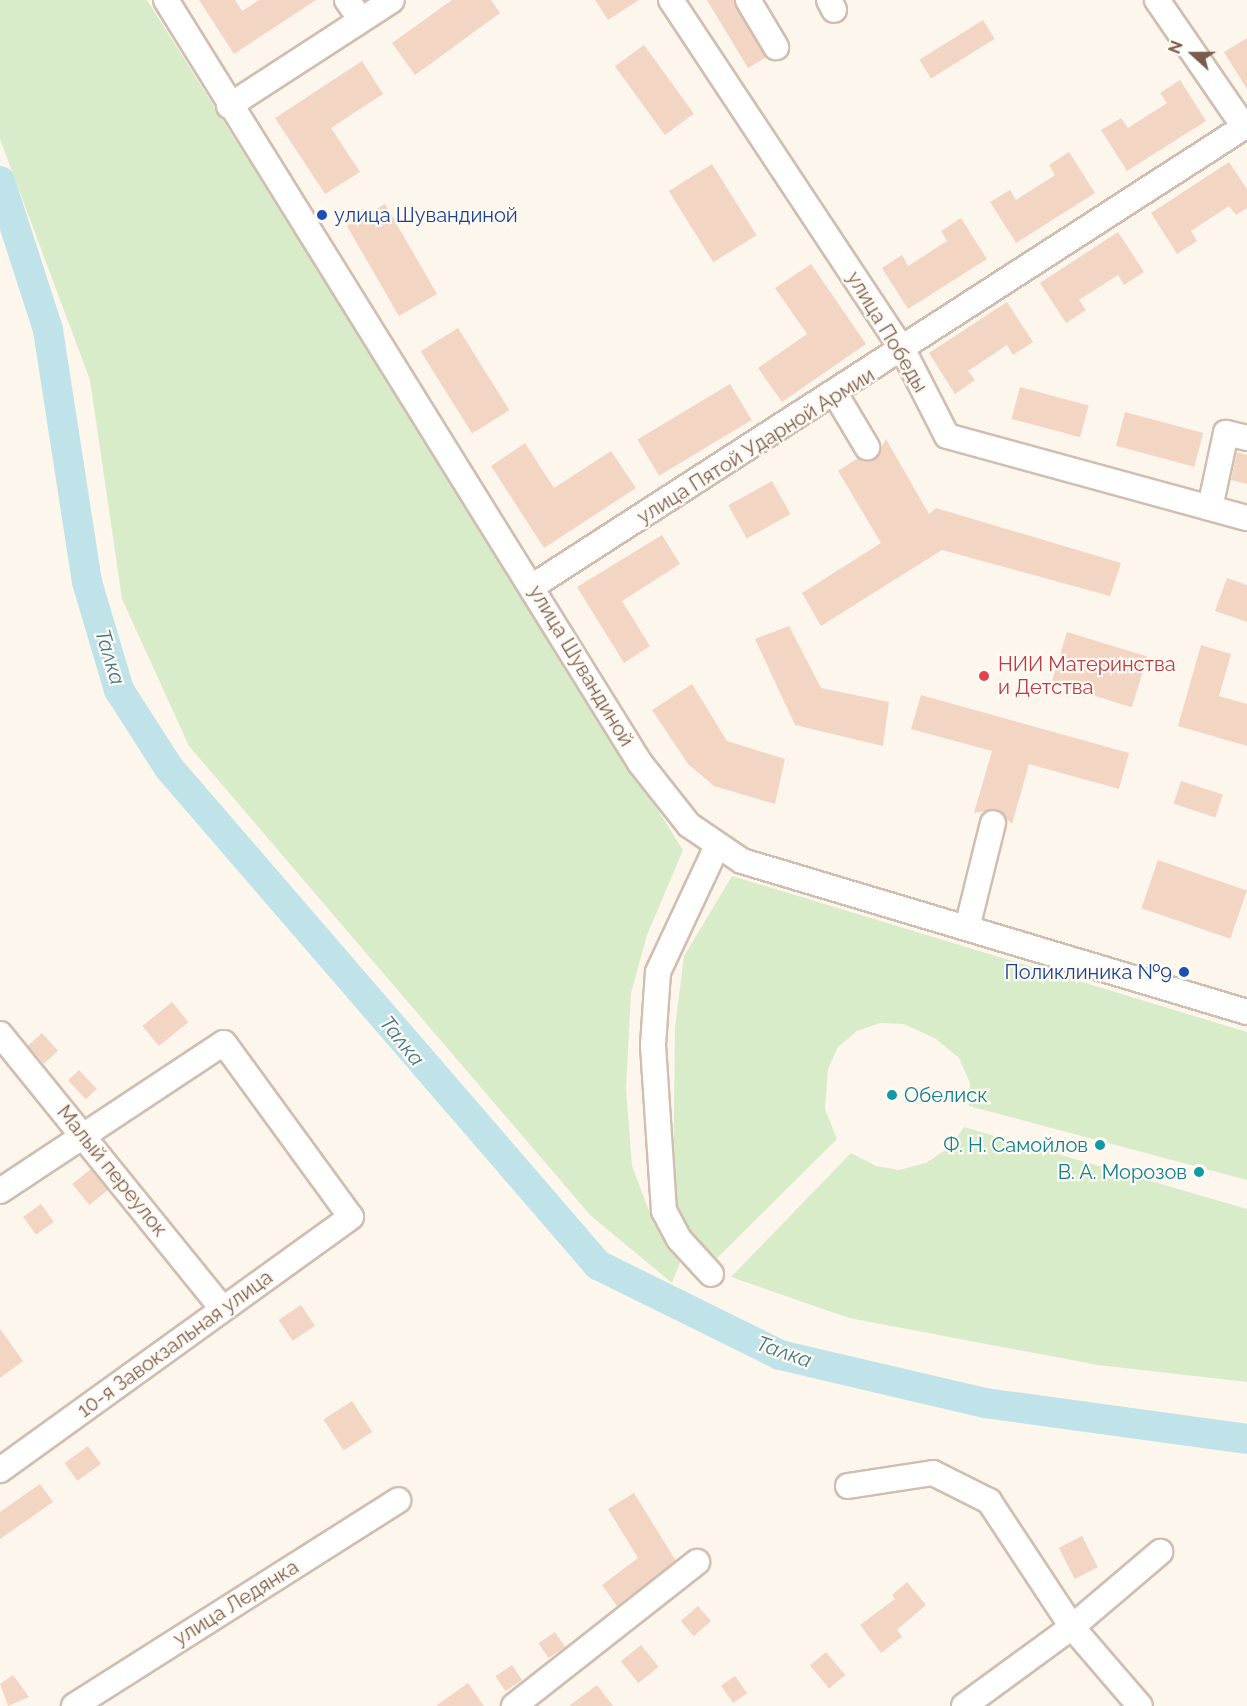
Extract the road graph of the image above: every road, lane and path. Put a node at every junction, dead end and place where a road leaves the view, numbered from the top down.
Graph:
1 (166, 0) edge
2 (347, 0) edge
3 (392, 0) edge
4 (671, 0) edge
5 (748, 0) edge
6 (1157, 0) edge
7 (361, 20) junction
8 (776, 47) dead end
9 (229, 106) junction
10 (1245, 125) edge
11 (904, 352) junction
12 (836, 395) junction
13 (1247, 438) edge
14 (867, 447) dead end
15 (1210, 508) junction
16 (1247, 518) edge
17 (533, 586) junction
18 (993, 823) dead end
19 (716, 848) junction
20 (967, 928) junction
21 (1247, 1012) edge
22 (0, 1034) edge
23 (84, 1135) junction
24 (0, 1191) edge
25 (711, 1274) dead end
26 (224, 1309) junction
27 (0, 1470) edge
28 (848, 1486) dead end
29 (398, 1500) dead end
30 (1160, 1552) dead end
31 (697, 1562) dead end
32 (1072, 1627) junction
33 (529, 1701) edge
34 (74, 1706) edge
35 (964, 1706) edge
36 (1140, 1706) edge

1 - 9 street, улица Шувандиной
2 - 7 street
3 - 7 street
4 - 11 street, улица Победы
5 - 8 street
6 - 10 street
7 - 9 street
9 - 17 street, улица Шувандиной
10 - 11 street, улица Пятой Ударной Армии
11 - 12 street, улица Пятой Ударной Армии
11 - 15 street, улица Победы
12 - 14 street
12 - 17 street, улица Пятой Ударной Армии
13 - 15 street
15 - 16 street, улица Победы
17 - 19 street, улица Шувандиной
18 - 20 street
19 - 20 street, улица Шувандиной
19 - 25 street
20 - 21 street, улица Шувандиной
22 - 23 street, Малый переулок
23 - 24 street
23 - 26 street, Малый переулок
23 - 26 street, 10-я Завокзальная улица
26 - 27 street, 10-я Завокзальная улица
28 - 32 street
29 - 34 street, улица Ледянка
30 - 32 street
31 - 33 street
32 - 35 street
32 - 36 street

